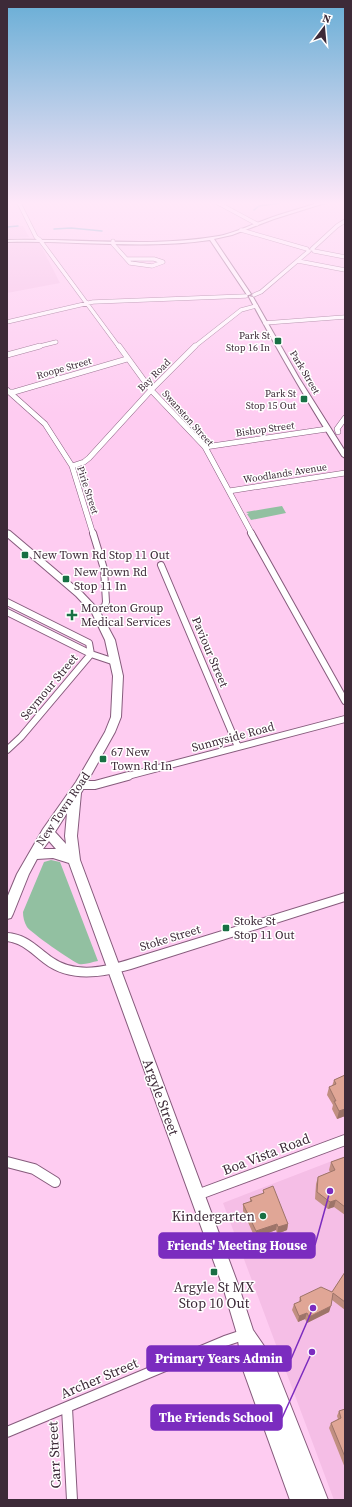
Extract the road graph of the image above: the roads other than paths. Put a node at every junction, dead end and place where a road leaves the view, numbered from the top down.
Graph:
1 (64, 273) edge
2 (236, 273) edge
3 (283, 273) edge
4 (250, 295) junction
5 (86, 303) junction
6 (256, 306) junction
7 (345, 317) edge
8 (7, 322) edge
9 (265, 323) junction
10 (56, 342) dead end
11 (7, 355) edge
12 (127, 359) junction
13 (150, 390) junction
14 (8, 391) edge
15 (345, 418) edge
16 (328, 431) junction
17 (338, 432) junction
18 (345, 433) edge
19 (205, 447) junction
20 (345, 456) edge
21 (72, 466) junction
22 (345, 473) edge
23 (229, 491) junction
24 (7, 534) edge
25 (161, 565) dead end
26 (7, 602) edge
27 (96, 612) junction
28 (8, 614) edge
29 (91, 654) junction
30 (115, 662) junction
31 (345, 701) edge
32 (345, 719) edge
33 (238, 747) junction
34 (7, 750) edge
35 (78, 789) junction
36 (47, 832) junction
37 (33, 854) junction
38 (74, 860) junction
39 (345, 897) edge
40 (7, 914) edge
41 (7, 937) edge
42 (109, 970) junction
43 (345, 1140) edge
44 (7, 1162) edge
45 (55, 1182) dead end
46 (197, 1195) junction
47 (246, 1334) junction
48 (67, 1408) junction
49 (7, 1432) edge
50 (72, 1500) edge
51 (300, 1500) edge
52 (318, 1500) edge

1 - 5 street, Swanston Street
2 - 4 street, Park Street
3 - 4 street
4 - 5 street
4 - 6 street, Park Street
5 - 8 street
5 - 12 street, Swanston Street
6 - 9 street, Park Street
6 - 13 street, Bay Road
7 - 9 street
9 - 16 street, Park Street
10 - 11 street
12 - 13 street, Swanston Street
12 - 14 street, Roope Street
13 - 19 street, Swanston Street
13 - 21 street, Bay Road
14 - 21 street, Pirie Street
15 - 17 street
16 - 17 street, Bishop Street
16 - 19 street, Bishop Street
16 - 20 street, Park Street
17 - 18 street, Bishop Street
19 - 23 street, Swanston Street
21 - 27 street, Pirie Street
22 - 23 street, Woodlands Avenue
23 - 31 street, Swanston Street
24 - 27 main road, New Town Road
25 - 33 street, Paviour Street
26 - 29 street
27 - 30 main road, New Town Road
28 - 29 street
29 - 30 street
29 - 34 street, Seymour Street
30 - 35 main road, New Town Road
32 - 33 street, Sunnyside Road
33 - 35 street, Sunnyside Road
35 - 36 main road, New Town Road
35 - 38 main road, Argyle Street
36 - 37 main road, New Town Road
36 - 38 main road, Argyle Street
37 - 38 main road
37 - 40 main road, New Town Road
38 - 42 main road, Argyle Street
39 - 42 street, Stoke Street
41 - 42 street, Stoke Street
42 - 46 main road, Argyle Street
43 - 46 street, Boa Vista Road
44 - 45 street
46 - 47 main road, Argyle Street
47 - 48 street, Archer Street
47 - 51 main road, Argyle Street
47 - 52 main road, Argyle Street
48 - 49 street, Archer Street
48 - 50 street, Carr Street

